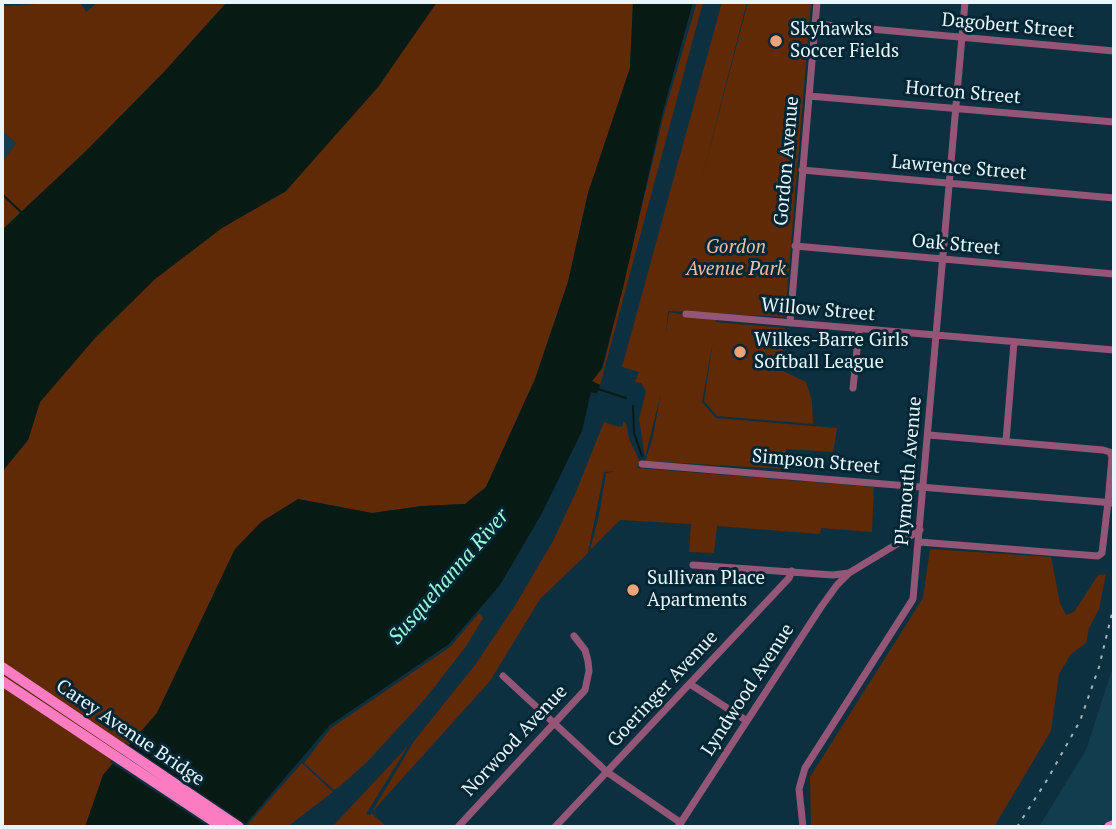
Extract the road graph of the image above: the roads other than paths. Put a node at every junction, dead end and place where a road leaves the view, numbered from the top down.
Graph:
1 (817, 2) edge
2 (965, 2) edge
3 (815, 24) junction
4 (962, 37) junction
5 (1114, 51) edge
6 (809, 96) junction
7 (956, 109) junction
8 (1114, 122) edge
9 (802, 170) junction
10 (951, 183) junction
11 (1114, 198) edge
12 (796, 246) junction
13 (944, 260) junction
14 (1114, 274) edge
15 (686, 313) dead end
16 (790, 323) junction
17 (859, 330) junction
18 (936, 336) junction
19 (1014, 342) junction
20 (1114, 350) edge
21 (853, 387) dead end
22 (929, 435) junction
23 (1006, 442) junction
24 (642, 464) dead end
25 (924, 487) junction
26 (1111, 503) edge
27 (920, 530) junction
28 (919, 542) junction
29 (694, 565) dead end
30 (792, 571) junction
31 (849, 573) junction
32 (574, 636) dead end
33 (2, 667) edge
34 (503, 676) dead end
35 (2, 681) edge
36 (690, 684) junction
37 (747, 721) junction
38 (555, 723) junction
39 (607, 772) junction
40 (558, 825) edge
41 (680, 825) edge
42 (1114, 825) edge
43 (222, 827) edge
44 (239, 827) edge
45 (458, 827) edge
46 (568, 827) edge
47 (803, 827) edge
48 (1110, 827) edge

1 - 3 street, Gordon Avenue
2 - 4 street, Plymouth Avenue
3 - 4 street, Dagobert Street
3 - 6 street, Gordon Avenue
4 - 5 street, Dagobert Street
4 - 7 street, Plymouth Avenue
6 - 7 street, Horton Street
6 - 9 street, Gordon Avenue
7 - 8 street, Horton Street
7 - 10 street, Plymouth Avenue
9 - 10 street, Lawrence Street
9 - 12 street, Gordon Avenue
10 - 11 street, Lawrence Street
10 - 13 street, Plymouth Avenue
12 - 13 street, Oak Street
12 - 16 street, Gordon Avenue
13 - 14 street, Oak Street
13 - 18 street, Plymouth Avenue
15 - 16 street, Willow Street
16 - 17 street, Willow Street
17 - 18 street, Willow Street
17 - 21 street
18 - 19 street, Willow Street
18 - 22 street, Plymouth Avenue
19 - 20 street, Willow Street
19 - 23 street
22 - 23 street
22 - 25 street, Plymouth Avenue
23 - 26 street
24 - 25 street, Simpson Street
25 - 26 street, Simpson Street
25 - 27 street, Plymouth Avenue
26 - 28 street
27 - 28 street, Plymouth Avenue
27 - 31 street
28 - 47 street, Plymouth Avenue
29 - 30 street
30 - 31 street
30 - 36 street, Goeringer Avenue
31 - 37 street, Lyndwood Avenue
32 - 38 street, Norwood Avenue
33 - 44 main road, Carey Avenue Bridge
34 - 38 street
35 - 43 main road, Carey Avenue Bridge
36 - 37 street
36 - 39 street, Goeringer Avenue
37 - 41 street, Lyndwood Avenue
38 - 39 street
38 - 45 street, Norwood Avenue
39 - 40 street, Goeringer Avenue
39 - 41 street
40 - 46 street
42 - 48 main road

